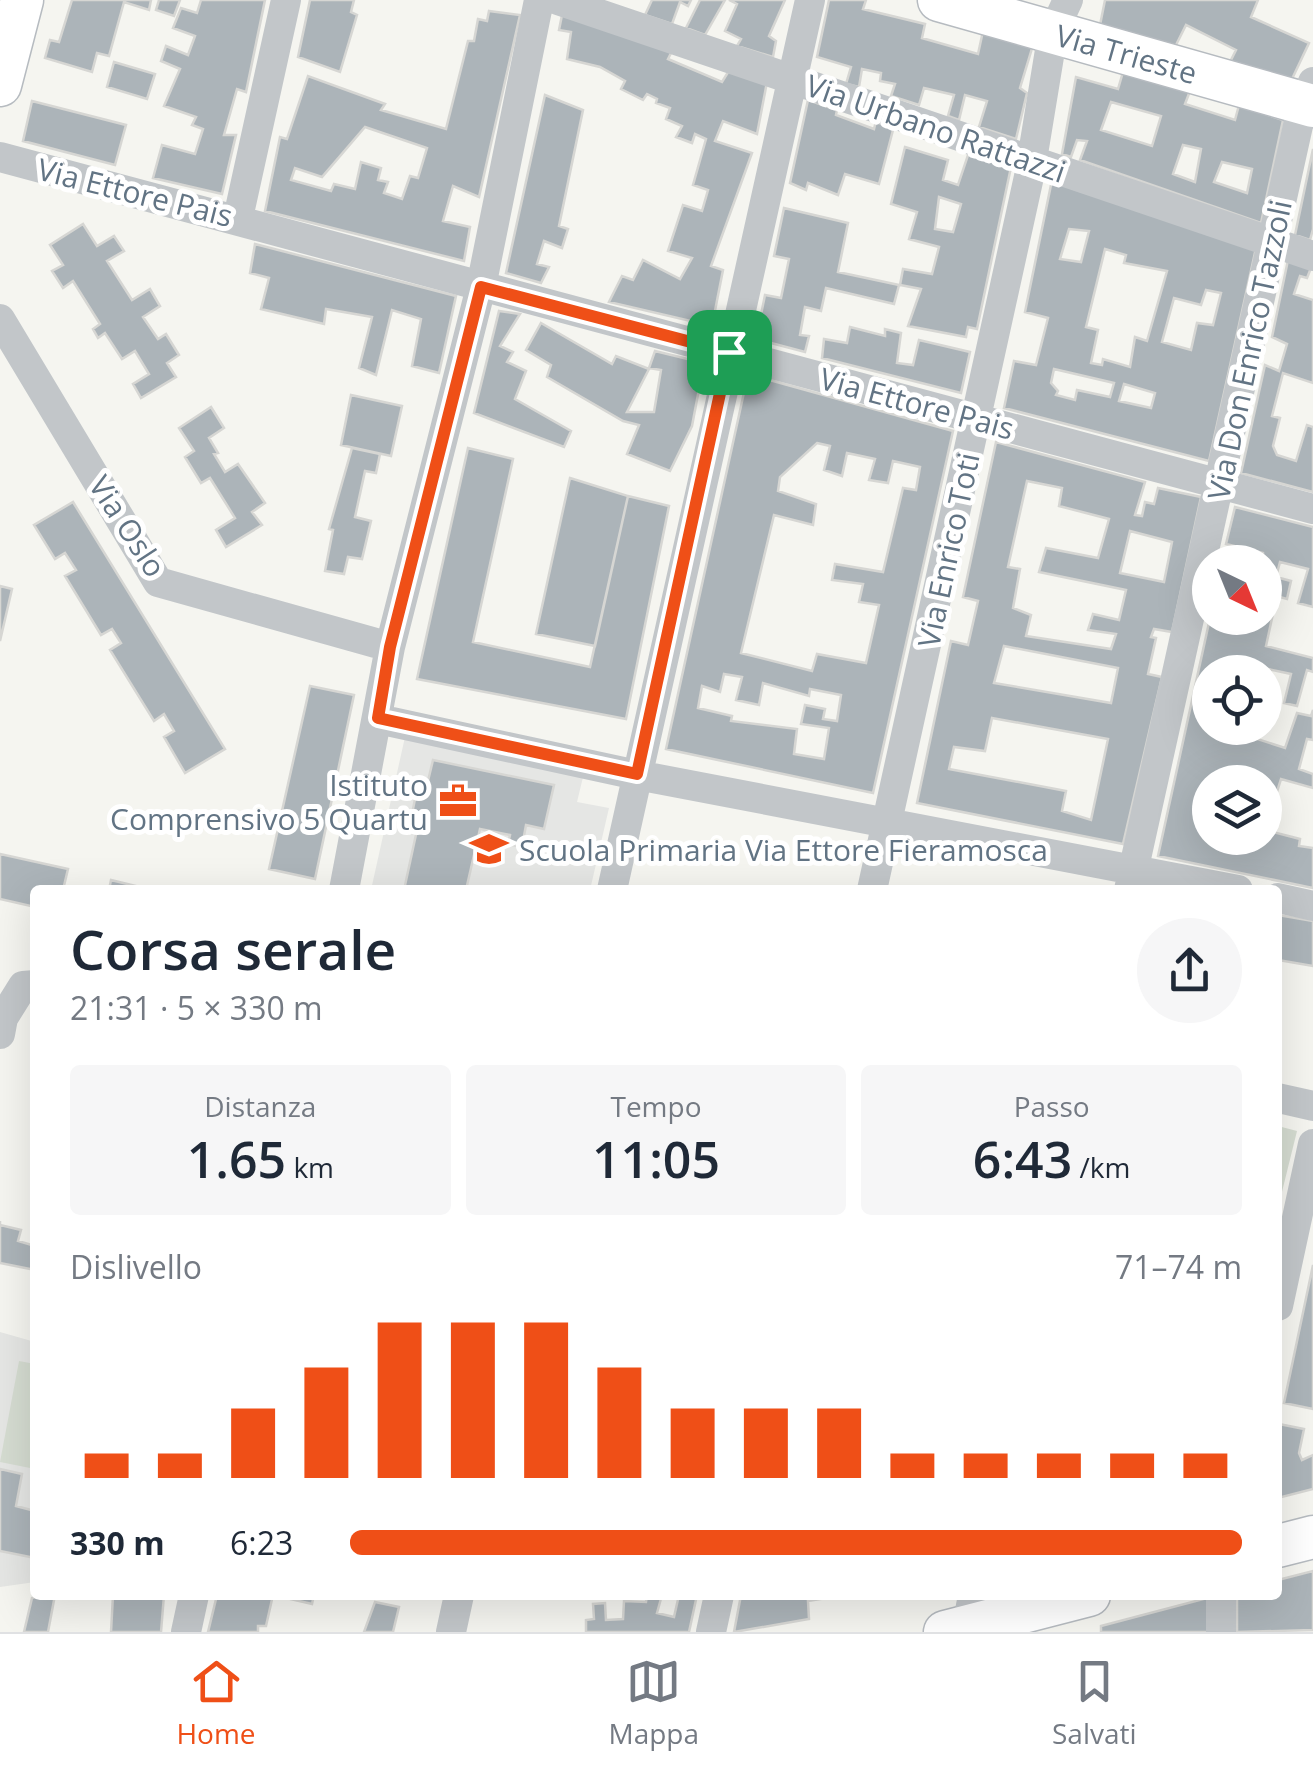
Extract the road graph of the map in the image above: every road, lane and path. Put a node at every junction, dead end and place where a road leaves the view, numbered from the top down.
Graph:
1 (22, 0) edge
2 (286, 0) edge
3 (539, 0) edge
4 (558, 0) edge
5 (810, 0) edge
6 (939, 0) edge
7 (1061, 16) edge
8 (795, 80) junction
9 (0, 85) edge
10 (1310, 97) edge
11 (0, 157) edge
12 (1032, 160) junction
13 (238, 218) junction
14 (1272, 242) junction
15 (1313, 256) edge
16 (481, 287) junction
17 (0, 319) edge
18 (729, 352) junction
19 (977, 419) junction
20 (1221, 484) junction
21 (1313, 509) edge
22 (390, 647) junction
23 (378, 718) junction
24 (637, 774) junction
25 (888, 824) junction
26 (1131, 879) edge
27 (345, 885) edge
28 (613, 885) edge
29 (873, 885) edge
30 (1189, 885) edge
31 (1282, 899) edge
32 (1313, 906) edge
33 (30, 985) edge
34 (0, 1034) edge
35 (1282, 1099) edge
36 (1313, 1106) edge
37 (1313, 1144) edge
38 (1282, 1287) edge
39 (1313, 1537) edge
40 (1282, 1545) edge
41 (193, 1600) edge
42 (458, 1600) edge
43 (718, 1600) edge
44 (1065, 1600) edge
45 (1221, 1600) edge
46 (962, 1621) edge
47 (186, 1632) edge
48 (451, 1632) edge
49 (710, 1632) edge
50 (1221, 1632) edge

1 - 9 street
2 - 13 street
3 - 16 street
4 - 8 street, Via Urbano Rattazzi
5 - 8 street
6 - 7 street, Via Trieste
7 - 10 street, Via Trieste
7 - 12 street, Via Enrico Toti
8 - 12 street, Via Urbano Rattazzi
8 - 18 street
10 - 14 street, Via Don Enrico Tazzoli
11 - 13 street, Via Ettore Pais
12 - 14 street, Via Urbano Rattazzi
12 - 19 street, Via Enrico Toti
13 - 16 street, Via Ettore Pais
14 - 15 street, Via Urbano Rattazzi
14 - 20 street, Via Don Enrico Tazzoli
16 - 18 street, Via Ettore Pais
16 - 22 street
17 - 22 street, Via Oslo
18 - 19 street, Via Ettore Pais
18 - 24 street
19 - 20 street, Via Ettore Pais
19 - 25 street, Via Enrico Toti
20 - 21 street, Via Ettore Pais
20 - 26 street, Via Don Enrico Tazzoli
22 - 23 street
23 - 24 street
23 - 27 street
24 - 25 street
24 - 28 street
25 - 26 street
25 - 29 street, Via Enrico Toti
26 - 30 street
31 - 32 street
33 - 34 street
35 - 36 street
37 - 38 street
39 - 40 street
41 - 47 street
42 - 48 street
43 - 49 street
44 - 46 street
45 - 50 street

